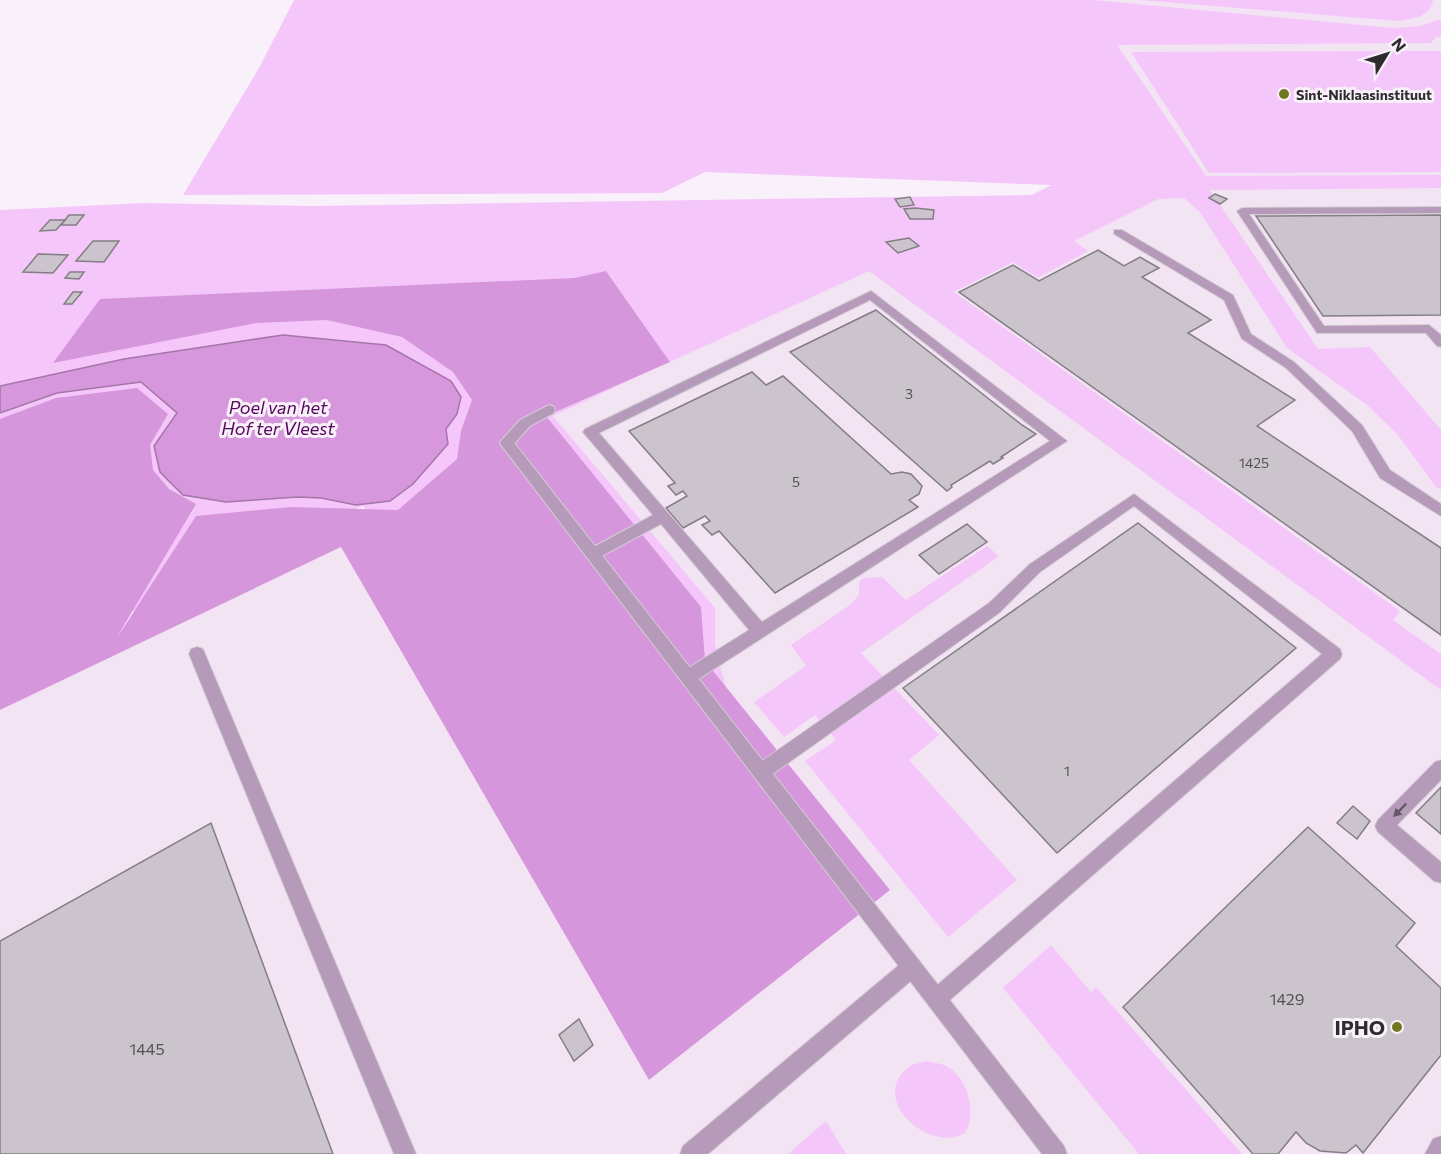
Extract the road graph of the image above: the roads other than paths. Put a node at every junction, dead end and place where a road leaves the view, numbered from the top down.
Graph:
1 (1441, 210) edge
2 (1118, 232) dead end
3 (1441, 343) edge
4 (549, 410) dead end
5 (1441, 511) edge
6 (662, 517) junction
7 (593, 554) junction
8 (760, 631) junction
9 (197, 654) dead end
10 (688, 677) junction
11 (1441, 768) edge
12 (761, 772) junction
13 (1441, 874) edge
14 (912, 967) junction
15 (936, 999) junction
16 (1441, 1147) edge
17 (405, 1154) edge
18 (691, 1154) edge
19 (1056, 1154) edge
20 (1436, 1154) edge

1 - 3 street
2 - 5 street
4 - 7 street
6 - 7 street
6 - 8 street
6 - 8 street
7 - 10 street
8 - 10 street
9 - 17 street
10 - 12 street
11 -> 13 street
12 - 14 street
12 - 15 street
14 - 15 street
14 - 18 street
15 - 19 street
16 - 20 street

